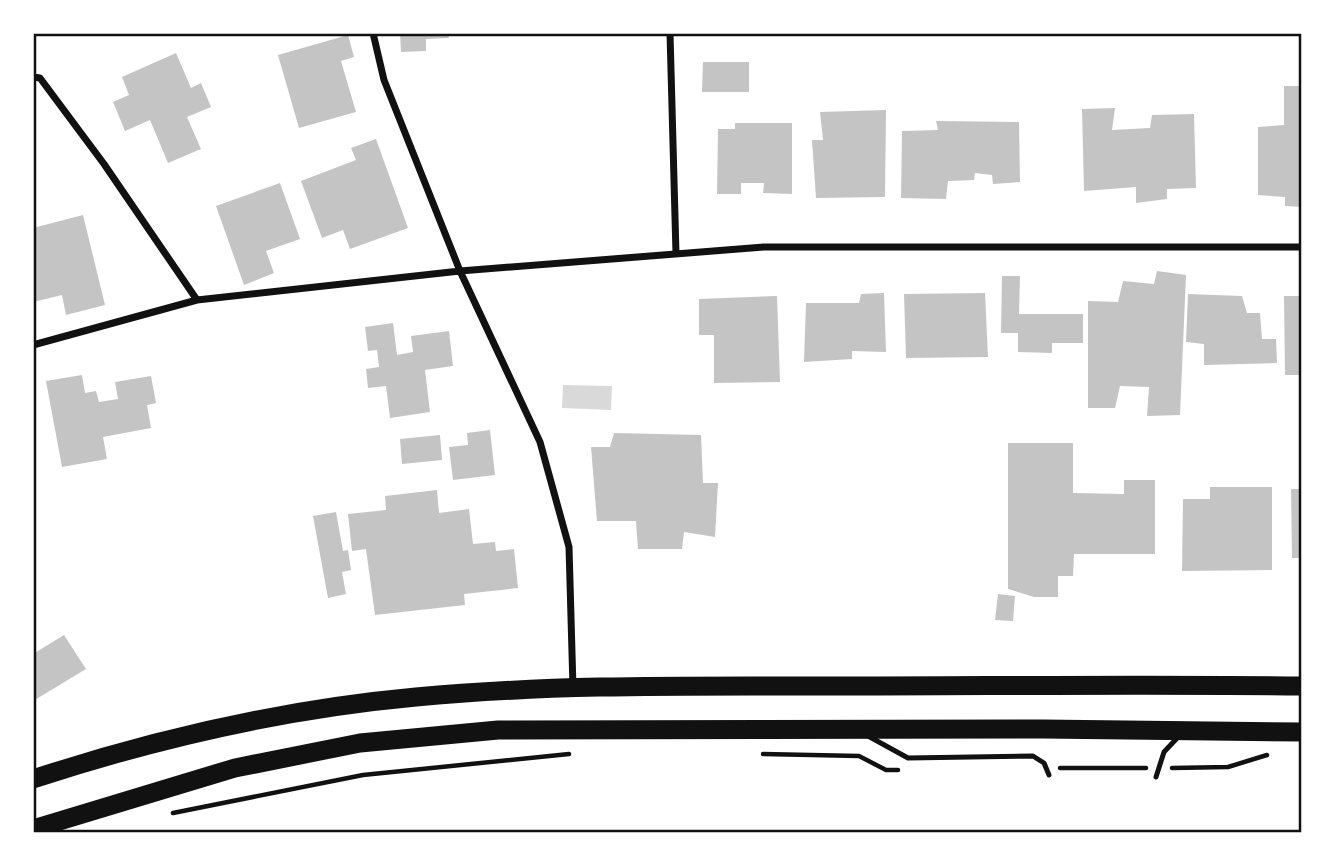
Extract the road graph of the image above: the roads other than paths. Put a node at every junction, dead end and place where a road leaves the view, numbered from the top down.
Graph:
1 (373, 33) edge
2 (670, 33) edge
3 (33, 77) edge
4 (1302, 247) edge
5 (676, 254) junction
6 (460, 271) junction
7 (197, 300) junction
8 (33, 345) edge
9 (1302, 686) edge
10 (573, 688) junction
11 (858, 731) junction
12 (1184, 731) junction
13 (1302, 732) edge
14 (97, 758) junction
15 (1048, 772) road end
16 (1156, 777) dead end
17 (33, 779) edge
18 (33, 789) edge
19 (33, 829) edge

1 - 6 street
2 - 5 street
3 - 7 street
4 - 5 street
5 - 6 street
6 - 7 street
6 - 10 street
7 - 8 street
9 - 10 highway
10 - 14 highway
11 - 12 highway
11 - 15 lane
11 - 19 highway
12 - 13 highway
12 - 16 lane
14 - 17 highway
14 - 18 highway

